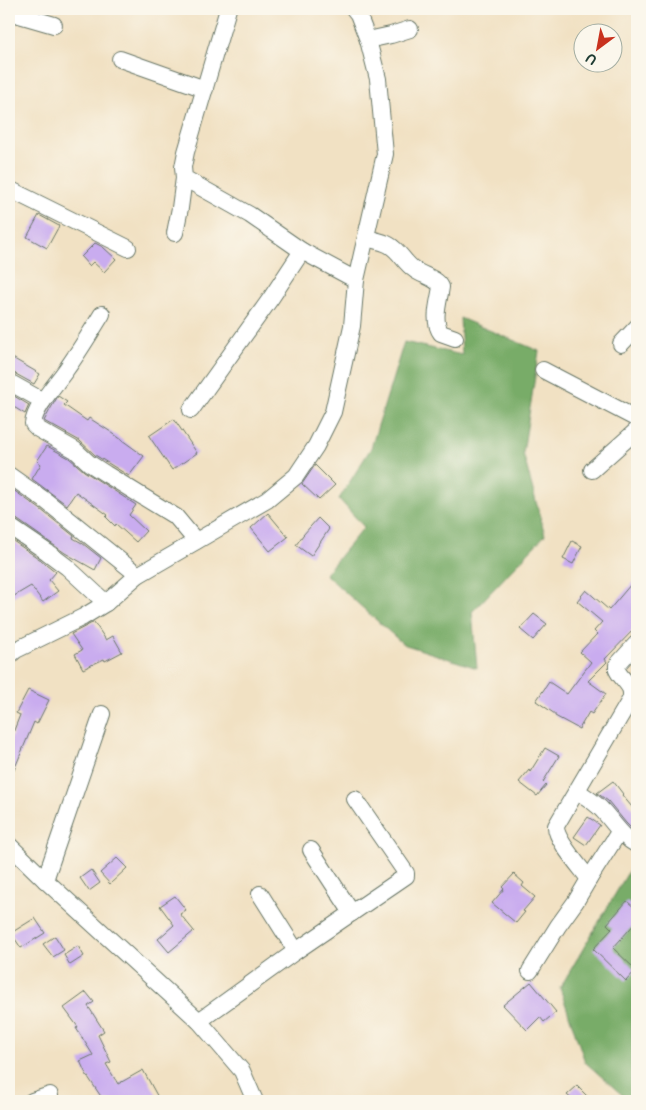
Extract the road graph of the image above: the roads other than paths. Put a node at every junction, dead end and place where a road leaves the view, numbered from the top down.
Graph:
1 (228, 9) edge
2 (354, 9) edge
3 (9, 12) edge
4 (54, 25) dead end
5 (410, 29) dead end
6 (371, 39) junction
7 (120, 59) dead end
8 (205, 89) junction
9 (184, 178) junction
10 (9, 189) edge
11 (175, 233) dead end
12 (366, 238) junction
13 (128, 248) dead end
14 (302, 251) junction
15 (356, 280) junction
16 (102, 314) dead end
17 (637, 327) edge
18 (455, 338) dead end
19 (621, 344) dead end
20 (543, 370) dead end
21 (9, 382) edge
22 (43, 401) junction
23 (191, 410) dead end
24 (637, 419) edge
25 (637, 430) edge
26 (592, 470) dead end
27 (9, 476) edge
28 (9, 526) edge
29 (196, 541) junction
30 (138, 575) junction
31 (106, 603) junction
32 (637, 643) edge
33 (9, 656) edge
34 (102, 714) dead end
35 (577, 791) junction
36 (355, 799) dead end
37 (619, 832) junction
38 (9, 845) edge
39 (637, 845) edge
40 (310, 850) dead end
41 (45, 880) junction
42 (589, 880) junction
43 (260, 894) dead end
44 (352, 913) junction
45 (296, 951) junction
46 (530, 971) dead end
47 (199, 1021) junction
48 (50, 1095) dead end
49 (32, 1101) edge
50 (255, 1101) edge

1 - 8 street
2 - 6 street
3 - 4 street
5 - 6 street
6 - 12 street
7 - 8 street
8 - 9 street
9 - 11 street
9 - 14 street
10 - 13 street
12 - 15 street
12 - 18 street
14 - 15 street
14 - 23 street
15 - 29 street
16 - 22 street
17 - 19 street
20 - 24 street
21 - 22 street
22 - 29 street
25 - 26 street
27 - 30 street
28 - 31 street
29 - 30 street
30 - 31 street
31 - 33 street
32 - 35 street
34 - 41 street
35 - 37 street
35 - 42 street
36 - 44 street
37 - 39 street
37 - 42 street
38 - 41 street
40 - 44 street
41 - 47 street
42 - 46 street
43 - 45 street
44 - 45 street
45 - 47 street
47 - 50 street
48 - 49 street

